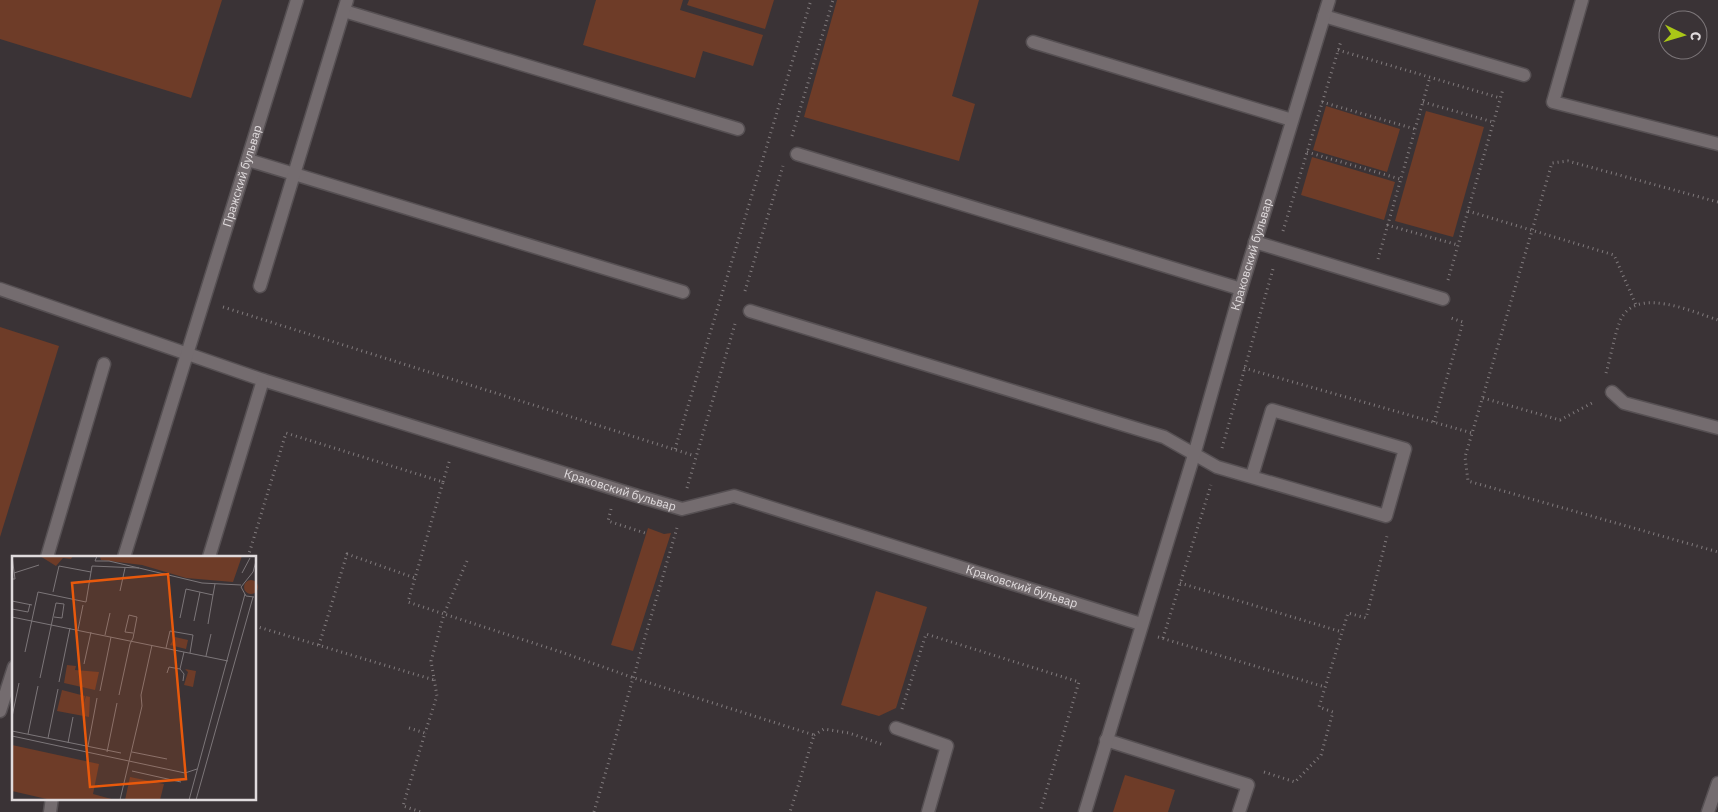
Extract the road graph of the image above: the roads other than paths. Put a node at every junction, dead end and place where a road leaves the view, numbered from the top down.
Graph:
1 (297, 0) edge
2 (1329, 0) edge
3 (1582, 0) edge
4 (346, 6) edge
5 (1324, 16) junction
6 (1033, 42) dead end
7 (1524, 75) dead end
8 (1292, 120) junction
9 (738, 129) dead end
10 (1718, 144) edge
11 (797, 154) dead end
12 (248, 160) junction
13 (295, 174) junction
14 (1255, 242) junction
15 (260, 286) dead end
16 (0, 289) edge
17 (1241, 289) junction
18 (684, 292) dead end
19 (1443, 299) road end
20 (750, 312) dead end
21 (187, 354) junction
22 (104, 364) dead end
23 (263, 380) junction
24 (1612, 392) road end
25 (1718, 428) edge
26 (1194, 455) junction
27 (1252, 476) junction
28 (47, 556) edge
29 (124, 556) edge
30 (209, 556) edge
31 (1141, 624) junction
32 (12, 673) edge
33 (0, 711) edge
34 (896, 728) road end
35 (1106, 740) junction
36 (1718, 783) edge
37 (928, 812) edge
38 (1085, 812) edge
39 (1239, 812) edge
40 (1708, 812) edge

1 - 12 street, Пражский бульвар
2 - 5 street, Краковский бульвар
3 - 10 street
4 - 9 street
4 - 13 street
5 - 7 street
5 - 8 street, Краковский бульвар
6 - 8 street
8 - 14 street, Краковский бульвар
11 - 17 street
12 - 13 street
12 - 21 street, Пражский бульвар
13 - 15 street
13 - 18 street
14 - 17 street, Краковский бульвар
14 - 19 street
16 - 21 street
17 - 26 street, Краковский бульвар
20 - 26 street
21 - 23 street, Краковский бульвар
21 - 29 street, Пражский бульвар
22 - 28 street
23 - 30 street
23 - 31 street, Краковский бульвар
24 - 25 street
26 - 27 street
26 - 31 street, Краковский бульвар
27 - 27 street
31 - 35 street, Краковский бульвар
32 - 33 street
34 - 37 street
35 - 38 street, Краковский бульвар
35 - 39 street
36 - 40 street

